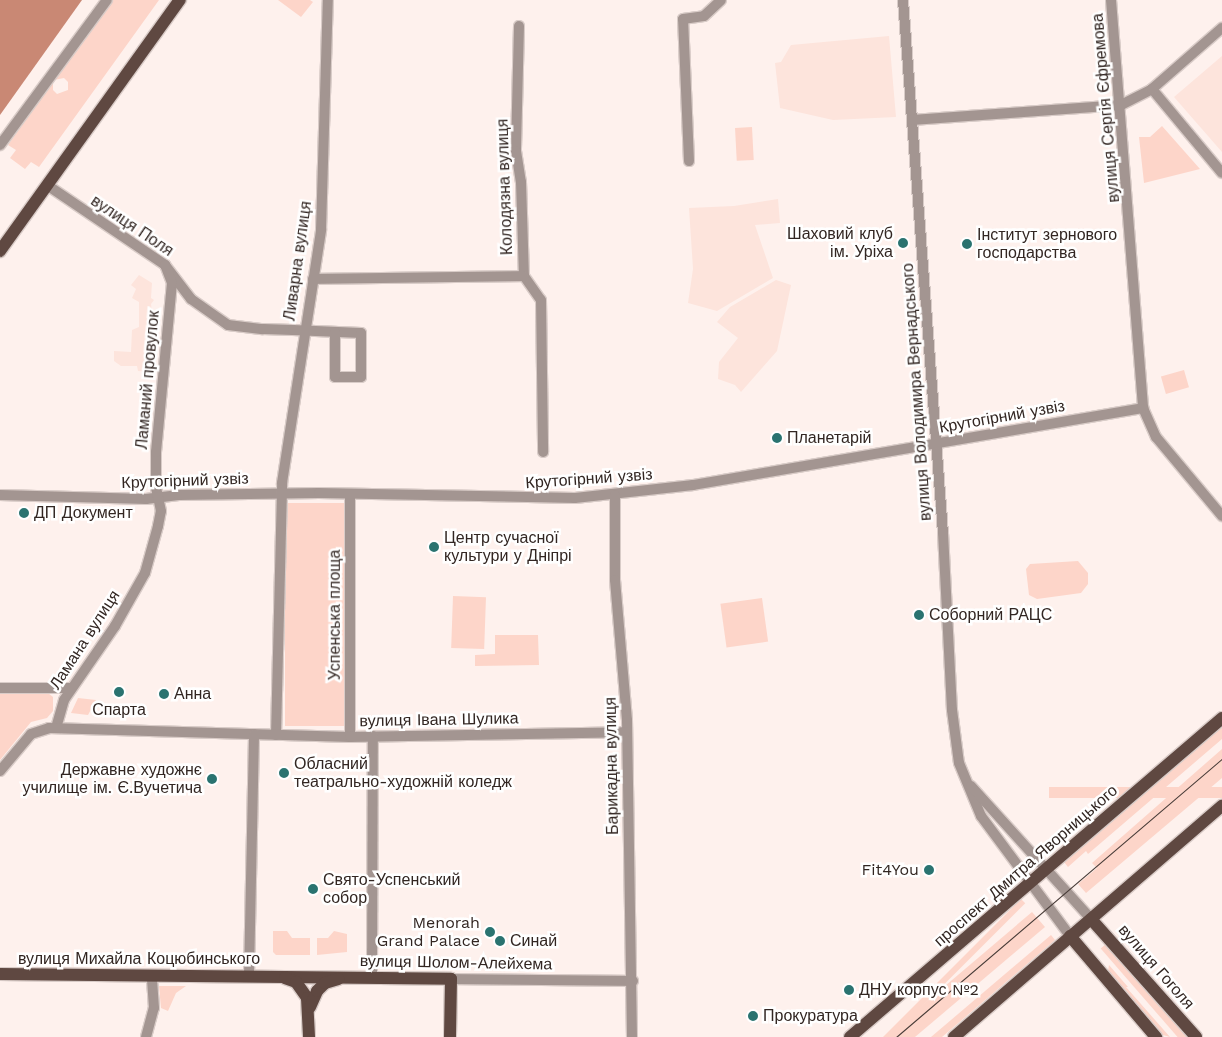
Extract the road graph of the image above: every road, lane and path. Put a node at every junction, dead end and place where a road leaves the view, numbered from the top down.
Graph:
1 (107, 0) edge
2 (180, 0) edge
3 (328, 0) edge
4 (721, 0) edge
5 (903, 0) edge
6 (1111, 0) edge
7 (519, 26) dead end
8 (1222, 28) edge
9 (1152, 89) junction
10 (1121, 105) junction
11 (912, 120) junction
12 (0, 146) edge
13 (689, 161) dead end
14 (1222, 173) edge
15 (47, 185) junction
16 (0, 251) edge
17 (165, 265) junction
18 (524, 276) junction
19 (313, 279) junction
20 (304, 330) junction
21 (335, 332) junction
22 (1143, 408) junction
23 (934, 444) junction
24 (543, 452) dead end
25 (281, 494) junction
26 (350, 494) junction
27 (0, 495) edge
28 (615, 495) junction
29 (160, 498) junction
30 (1222, 516) edge
31 (0, 688) edge
32 (70, 688) junction
33 (1222, 718) edge
34 (56, 728) junction
35 (625, 732) junction
36 (254, 734) junction
37 (276, 735) junction
38 (350, 736) junction
39 (372, 736) junction
40 (0, 771) edge
41 (966, 780) junction
42 (1222, 806) edge
43 (1045, 870) junction
44 (1032, 882) junction
45 (1091, 919) junction
46 (1070, 936) junction
47 (0, 974) edge
48 (278, 975) junction
49 (152, 976) junction
50 (249, 976) junction
51 (343, 978) junction
52 (372, 978) junction
53 (451, 979) junction
54 (632, 981) junction
55 (310, 1008) junction
56 (146, 1037) edge
57 (309, 1037) edge
58 (450, 1037) edge
59 (632, 1037) edge
60 (850, 1037) edge
61 (954, 1037) edge
62 (1156, 1037) edge
63 (1196, 1037) edge

1 - 12 street
2 - 15 main road
3 - 19 street, Ливарна вулиця
4 - 13 street
5 - 11 street, вулиця Володимира Вернадського
6 - 10 street, вулиця Сергія Єфремова
7 - 18 street, Колодязна вулиця
8 - 9 street
9 - 10 street
9 - 14 street
10 - 11 street
10 - 22 street, вулиця Сергія Єфремова
11 - 23 street, вулиця Володимира Вернадського
15 - 16 main road
15 - 17 street, вулиця Поля
17 - 20 street, вулиця Поля
17 - 29 street, Ламаний провулок
18 - 19 street
18 - 24 street
19 - 20 street, Ливарна вулиця
20 - 21 street, вулиця Поля
20 - 25 street, Ливарна вулиця
21 - 21 street, вулиця Поля
22 - 23 street, Крутогірний узвіз
22 - 30 street, вулиця Сергія Єфремова
23 - 28 street, Крутогірний узвіз
23 - 41 street, вулиця Володимира Вернадського
25 - 26 street, Крутогірний узвіз
25 - 29 street, Крутогірний узвіз
25 - 37 street
26 - 28 street, Крутогірний узвіз
26 - 38 street, Успенська площа
27 - 29 street, Крутогірний узвіз
28 - 35 street, Барикадна вулиця
29 - 32 street, Ламана вулиця
31 - 32 street
32 - 34 street, Ламана вулиця
33 - 43 main road, проспект Дмитра Яворницького
34 - 36 street, вулиця Івана Шулика
34 - 40 street
35 - 39 street, вулиця Івана Шулика
35 - 54 street, Барикадна вулиця
36 - 37 street, вулиця Івана Шулика
36 - 50 street
37 - 38 street, вулиця Івана Шулика
38 - 39 street, вулиця Івана Шулика
39 - 52 street
41 - 43 street, вулиця Володимира Вернадського
41 - 44 street, вулиця Володимира Вернадського
42 - 45 main road
43 - 44 main road, проспект Дмитра Яворницького
43 - 45 street, вулиця Володимира Вернадського
44 - 46 street, вулиця Володимира Вернадського
44 - 60 main road, проспект Дмитра Яворницького
45 - 46 main road
45 - 63 main road, вулиця Гоголя
46 - 61 main road
46 - 62 main road
47 - 49 main road, вулиця Михайла Коцюбинського
48 - 50 main road, вулиця Михайла Коцюбинського
48 - 51 main road, вулиця Шолом-Алейхема
48 - 55 main road
49 - 50 main road, вулиця Михайла Коцюбинського
49 - 56 street
51 - 52 main road, вулиця Шолом-Алейхема
51 - 55 main road
52 - 53 main road, вулиця Шолом-Алейхема
53 - 54 street, вулиця Шолом-Алейхема
53 - 58 main road
54 - 59 street, Барикадна вулиця
55 - 57 main road

